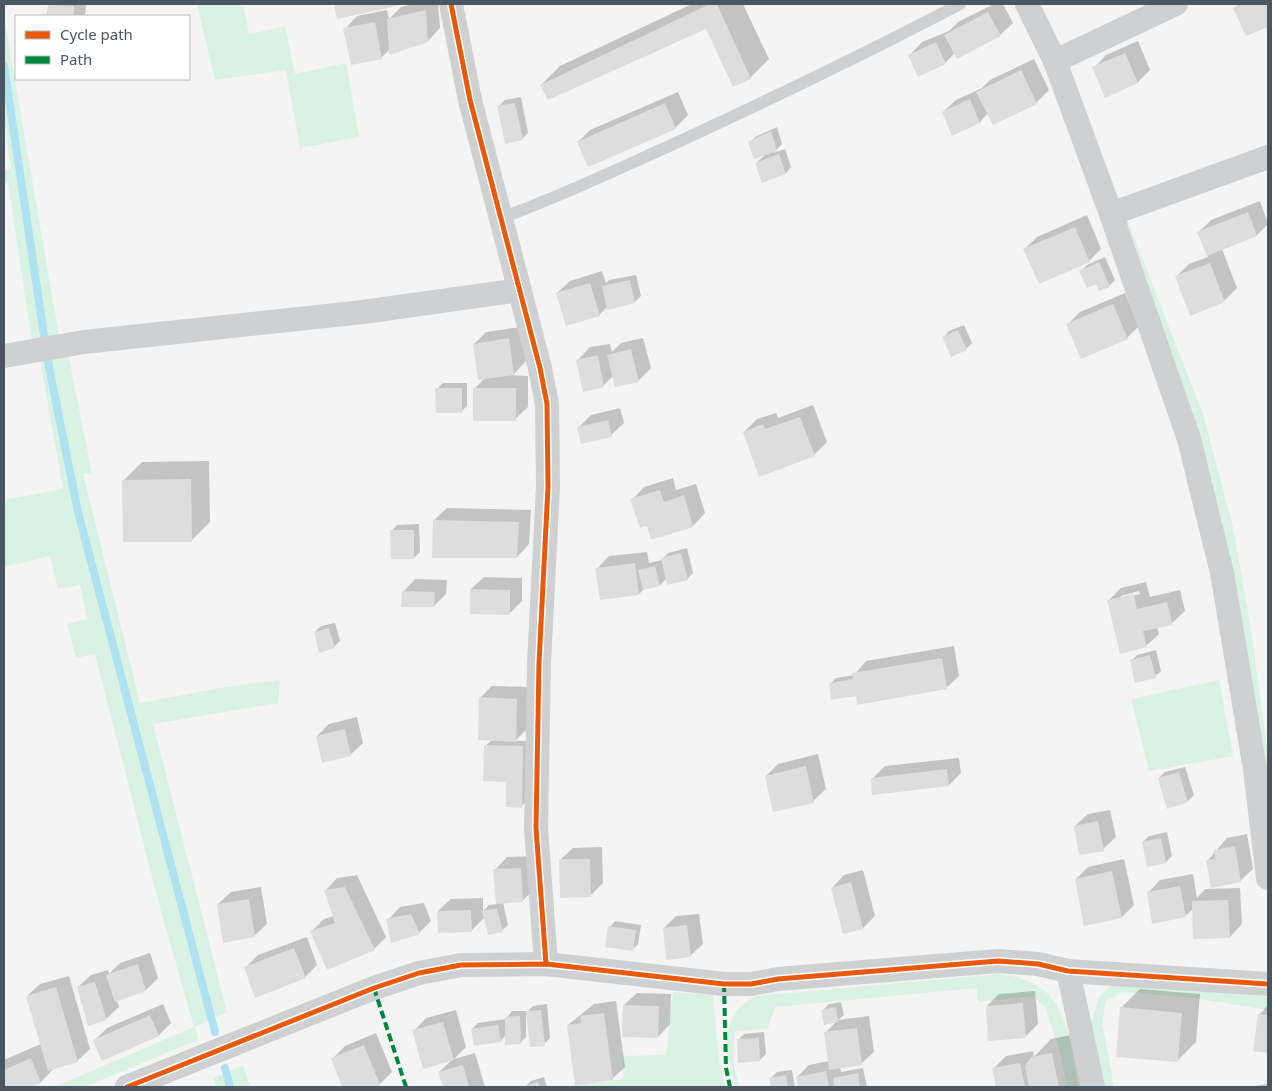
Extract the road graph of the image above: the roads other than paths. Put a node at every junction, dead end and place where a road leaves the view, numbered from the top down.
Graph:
1 (451, 4) edge
2 (960, 4) edge
3 (1027, 4) edge
4 (1176, 4) edge
5 (1055, 61) junction
6 (1268, 157) edge
7 (1112, 214) junction
8 (501, 218) junction
9 (520, 290) junction
10 (4, 356) edge
11 (1268, 878) edge
12 (546, 964) junction
13 (1068, 971) junction
14 (1268, 984) edge
15 (127, 1087) edge
16 (1093, 1087) edge

1 - 8 street
2 - 8 lane
3 - 5 street
4 - 5 street
5 - 7 street
6 - 7 street
7 - 11 street
8 - 9 street
9 - 10 street
9 - 12 street
12 - 13 street
12 - 15 street
13 - 14 street
13 - 16 street

